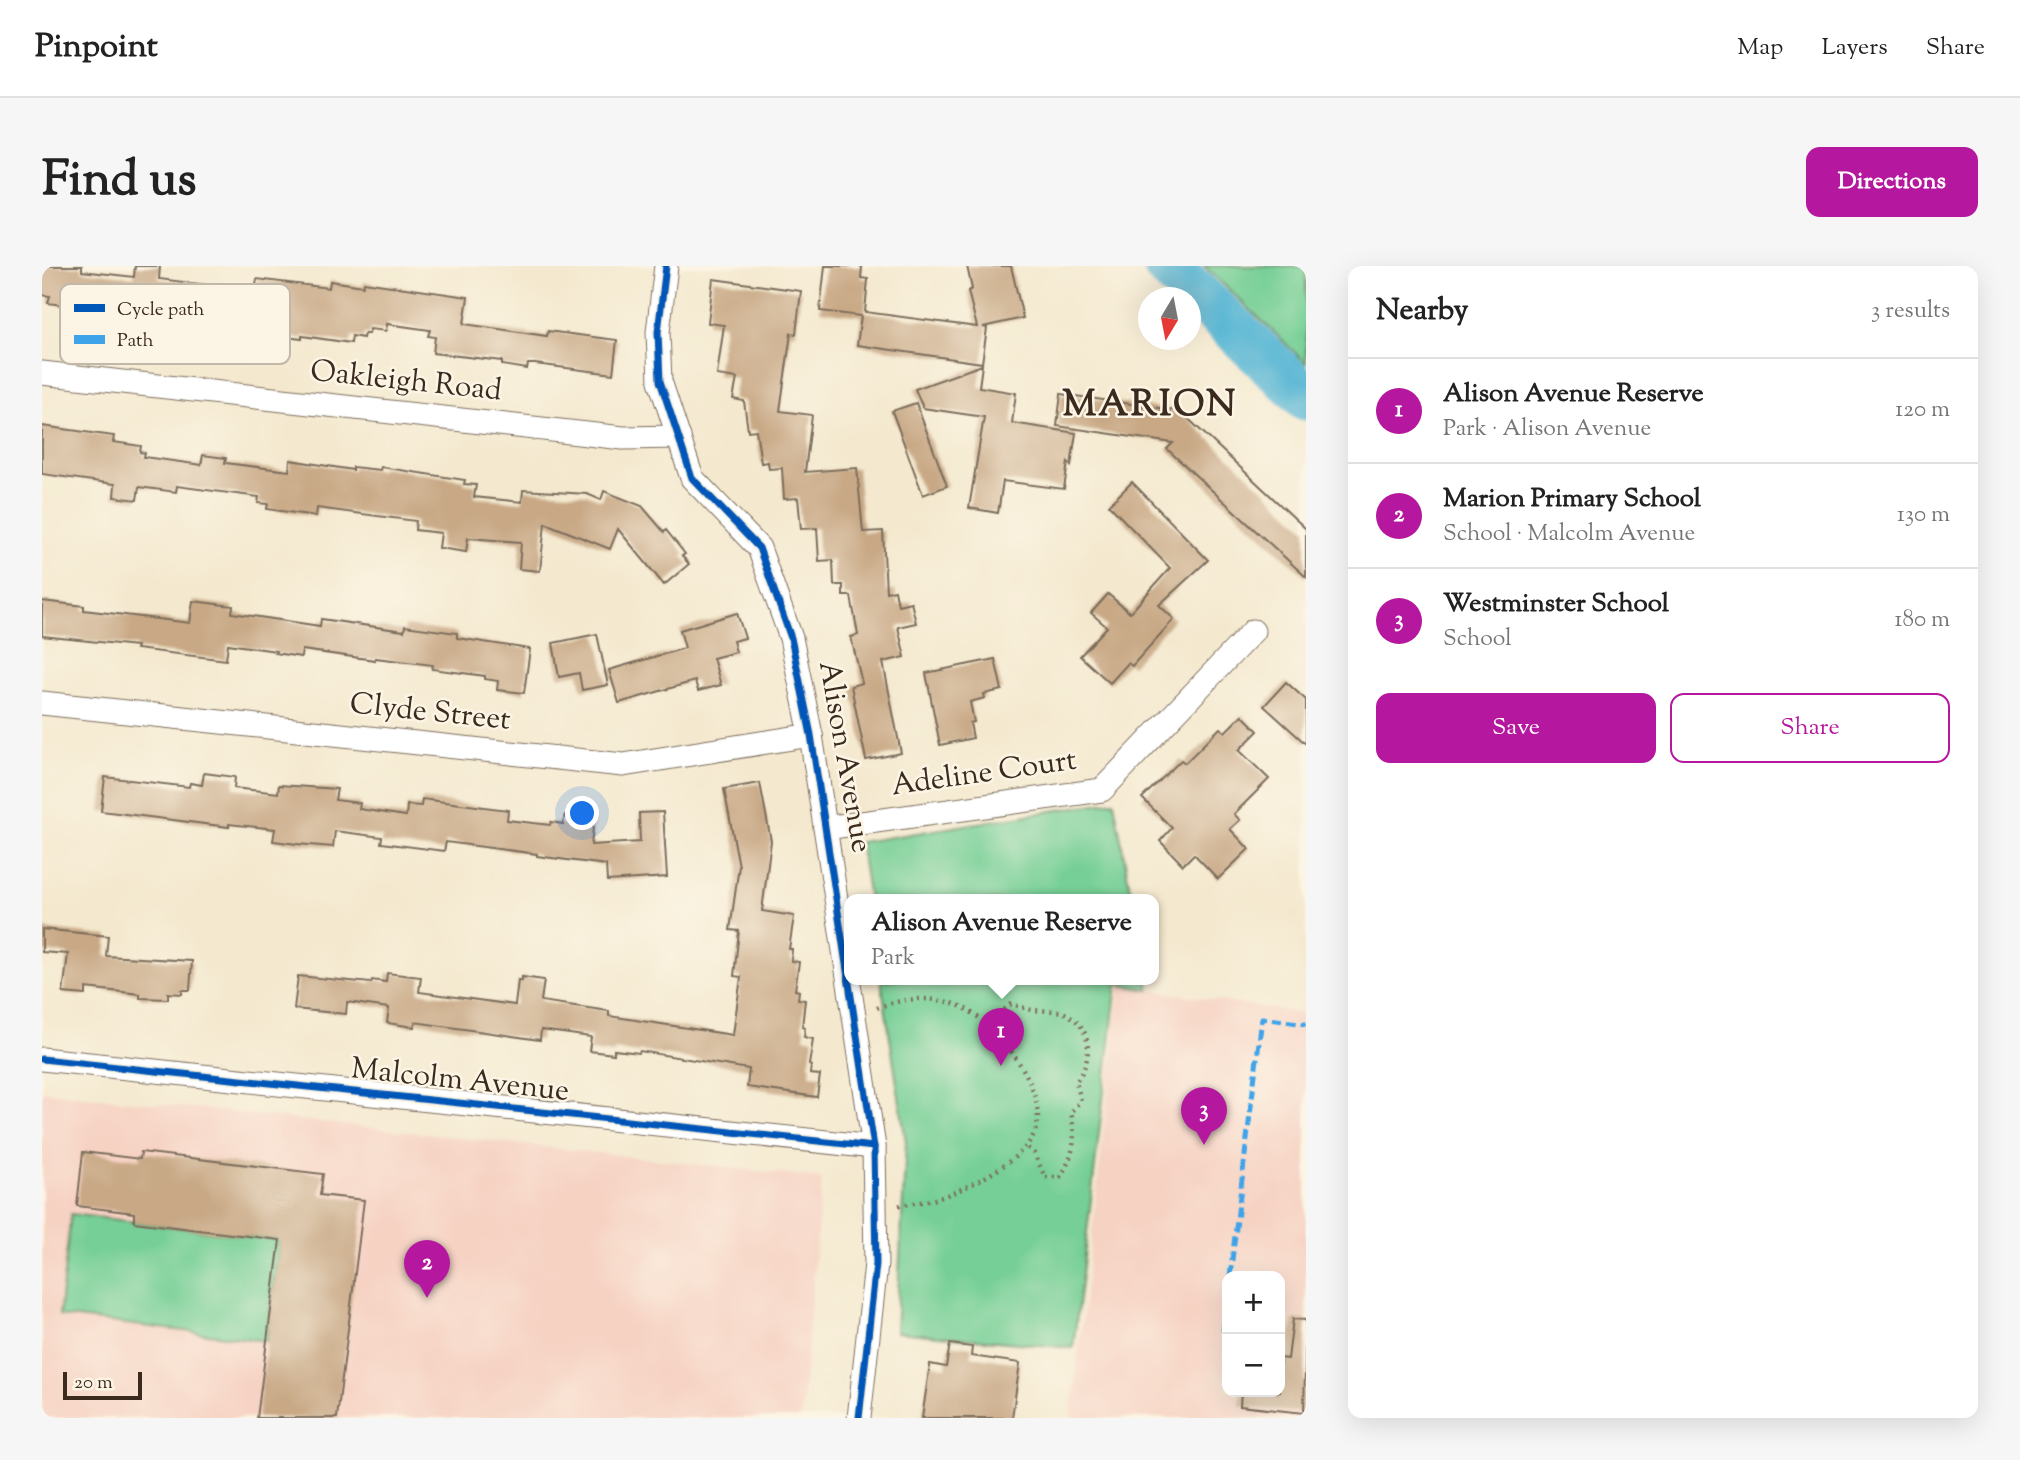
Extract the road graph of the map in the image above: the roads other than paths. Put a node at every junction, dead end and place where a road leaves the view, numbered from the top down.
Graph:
1 (666, 266) edge
2 (42, 373) edge
3 (679, 437) junction
4 (1253, 631) dead end
5 (42, 703) edge
6 (811, 735) junction
7 (825, 828) junction
8 (844, 952) edge
9 (849, 985) edge
10 (42, 1059) edge
11 (874, 1147) junction
12 (859, 1418) edge

1 - 3 street, Alison Avenue
2 - 3 street, Oakleigh Road
3 - 6 street, Alison Avenue
4 - 7 street, Adeline Court
5 - 6 street, Clyde Street
6 - 7 street, Alison Avenue
7 - 8 street, Alison Avenue
9 - 11 street, Alison Avenue
10 - 11 street, Malcolm Avenue
11 - 12 street, Alison Avenue

